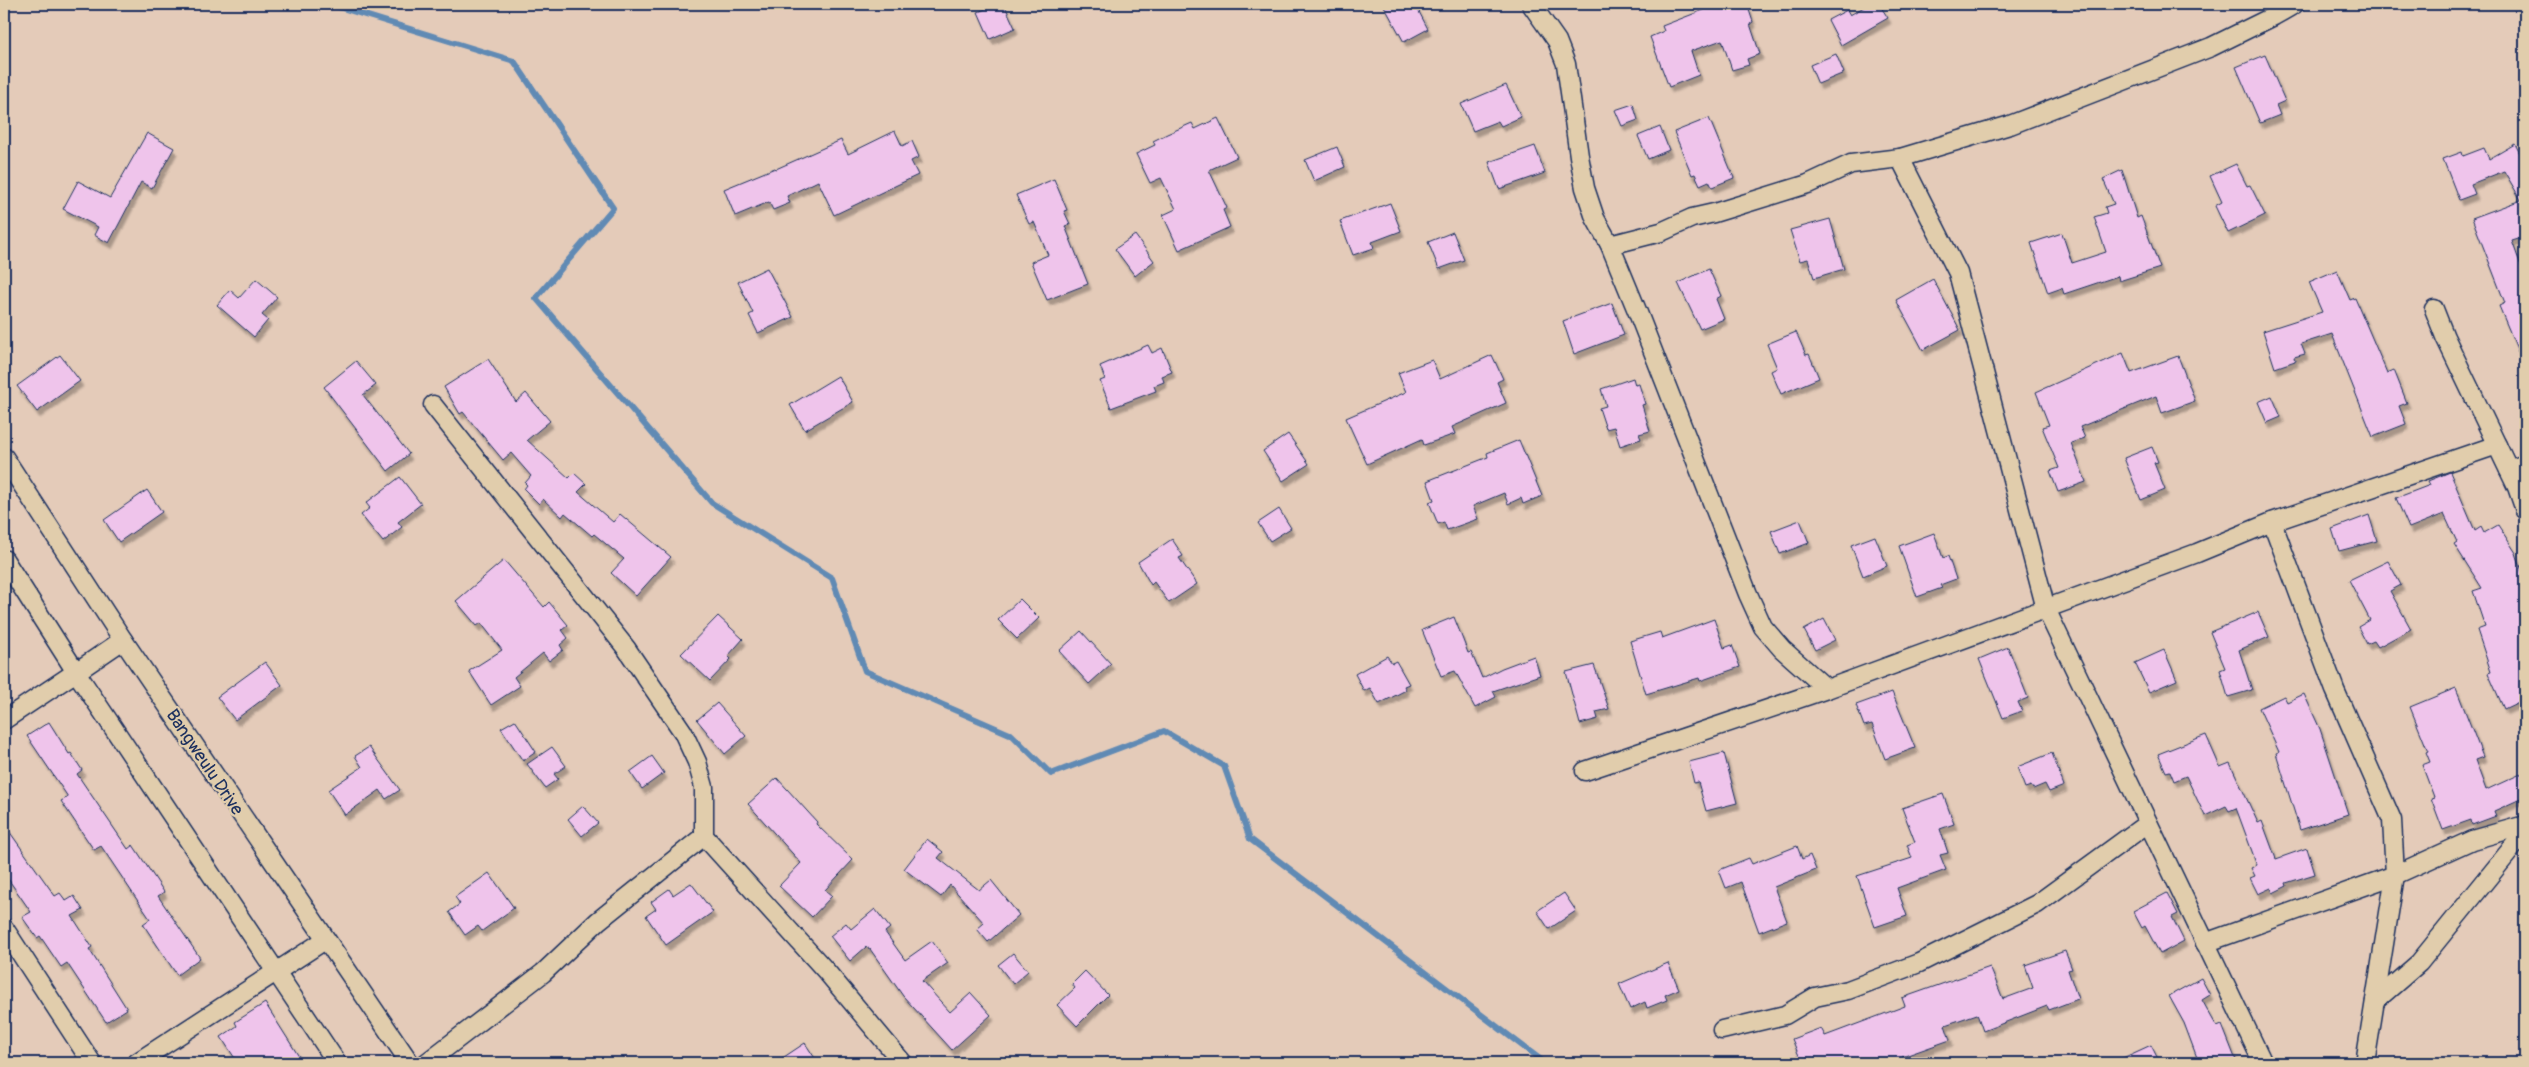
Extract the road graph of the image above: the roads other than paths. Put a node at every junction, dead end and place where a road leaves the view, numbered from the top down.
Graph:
1 (1531, 4) edge
2 (2294, 4) edge
3 (1900, 158) junction
4 (1610, 245) junction
5 (2434, 309) dead end
6 (433, 405) dead end
7 (2497, 445) junction
8 (4, 457) edge
9 (2517, 467) edge
10 (2525, 510) edge
11 (2272, 522) junction
12 (4, 559) edge
13 (2046, 609) junction
14 (123, 640) junction
15 (76, 672) junction
16 (1827, 689) junction
17 (4, 720) edge
18 (1585, 771) dead end
19 (2148, 823) junction
20 (2525, 825) edge
21 (2525, 832) edge
22 (704, 836) junction
23 (2395, 875) junction
24 (4, 928) edge
25 (325, 940) junction
26 (2205, 943) junction
27 (276, 972) junction
28 (2375, 1001) junction
29 (1722, 1030) dead end
30 (92, 1063) edge
31 (136, 1063) edge
32 (337, 1063) edge
33 (410, 1063) edge
34 (426, 1063) edge
35 (903, 1063) edge
36 (2263, 1063) edge
37 (2365, 1063) edge

1 - 4 street
2 - 3 street
3 - 4 street
3 - 13 street
4 - 16 street
5 - 7 street
6 - 22 street
7 - 9 street
7 - 11 street
8 - 14 street, Bangweulu Drive
9 - 10 street
11 - 13 street
11 - 23 street
12 - 15 street
13 - 16 street
13 - 19 street
14 - 15 street
14 - 25 street, Bangweulu Drive
15 - 17 street
15 - 27 street
16 - 18 street
19 - 26 street
19 - 29 street
20 - 23 street
21 - 28 street
22 - 34 street
22 - 35 street
23 - 26 street
23 - 28 street
24 - 30 street
25 - 27 street
25 - 33 street, Bangweulu Drive
26 - 36 street
27 - 31 street
27 - 32 street
28 - 37 street

